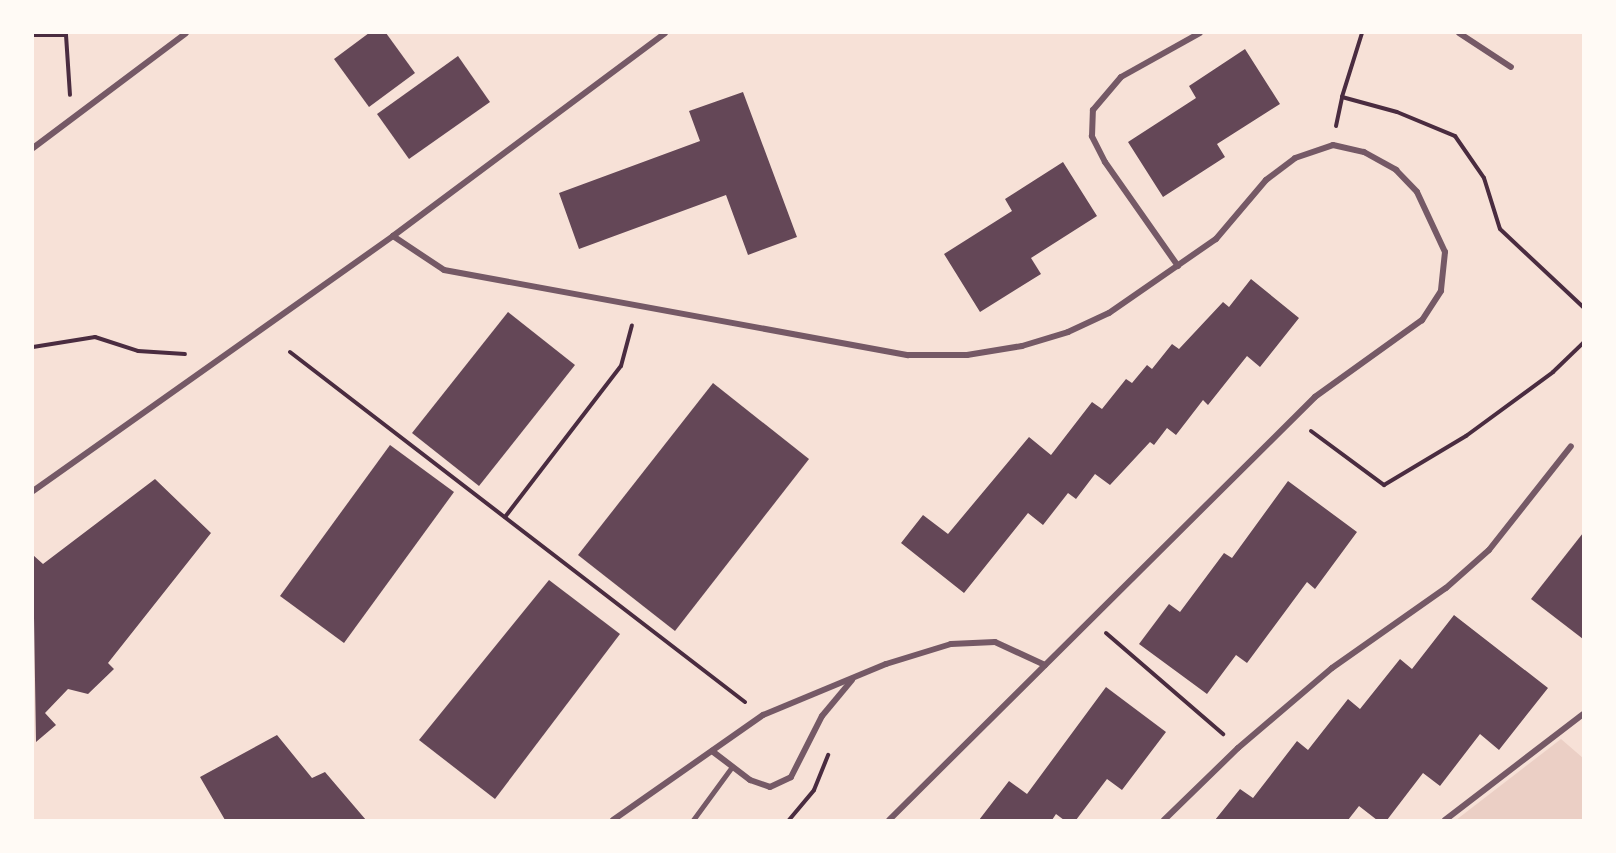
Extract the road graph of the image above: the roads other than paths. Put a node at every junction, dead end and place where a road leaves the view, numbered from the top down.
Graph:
1 (186, 33) edge
2 (666, 33) edge
3 (1200, 33) edge
4 (1460, 33) edge
5 (1511, 67) dead end
6 (33, 148) edge
7 (393, 236) junction
8 (1178, 267) junction
9 (1570, 446) dead end
10 (33, 491) edge
11 (1045, 665) junction
12 (854, 677) junction
13 (1583, 714) edge
14 (711, 751) junction
15 (732, 766) junction
16 (614, 820) edge
17 (693, 820) edge
18 (890, 820) edge
19 (1164, 820) edge
20 (1445, 820) edge

1 - 6 street
2 - 7 street
3 - 8 street
4 - 5 street
7 - 8 street
7 - 10 street
8 - 11 street
9 - 19 street
11 - 12 street
11 - 18 street
12 - 14 street
12 - 15 street
13 - 20 street
14 - 15 street
14 - 16 street
15 - 17 lane

